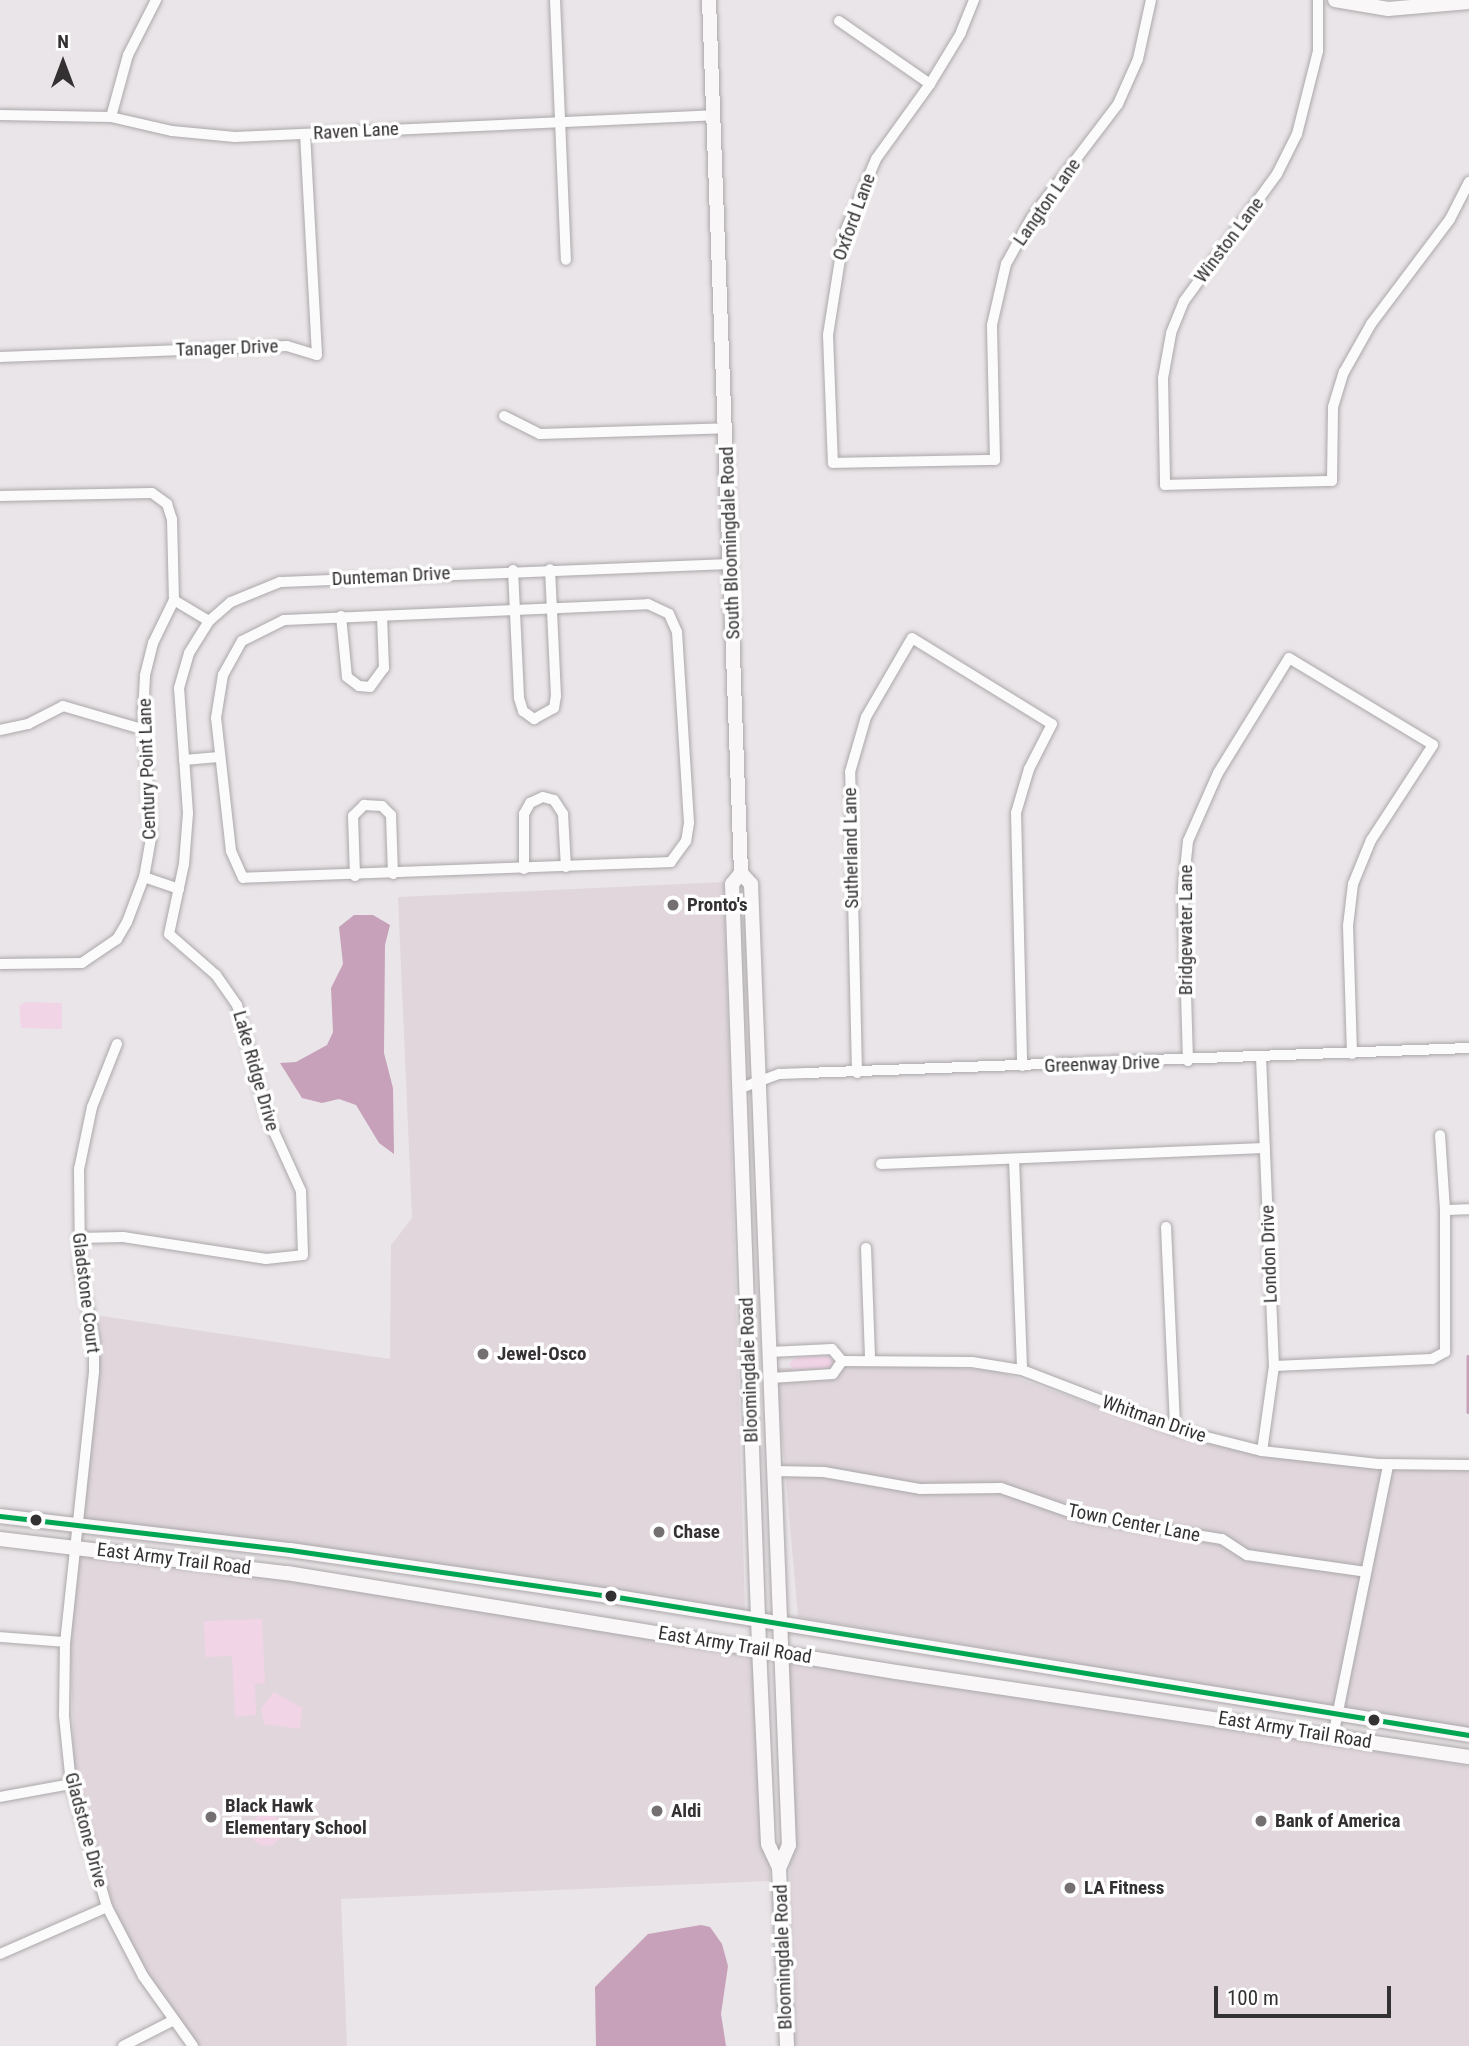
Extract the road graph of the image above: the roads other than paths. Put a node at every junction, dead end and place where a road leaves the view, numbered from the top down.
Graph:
1 (156, 0) edge
2 (555, 0) edge
3 (709, 0) edge
4 (974, 0) edge
5 (1151, 0) edge
6 (1318, 0) edge
7 (1335, 0) edge
8 (1469, 2) edge
9 (839, 21) dead end
10 (930, 84) junction
11 (0, 115) edge
12 (713, 115) junction
13 (111, 117) junction
14 (560, 119) junction
15 (305, 135) junction
16 (1469, 182) edge
17 (566, 260) dead end
18 (0, 357) edge
19 (504, 416) dead end
20 (726, 428) junction
21 (833, 463) joint
22 (0, 496) edge
23 (731, 564) junction
24 (550, 569) junction
25 (513, 570) junction
26 (174, 600) junction
27 (552, 607) junction
28 (514, 609) junction
29 (341, 617) junction
30 (382, 617) junction
31 (209, 621) junction
32 (0, 730) edge
33 (145, 730) junction
34 (219, 757) junction
35 (184, 760) junction
36 (566, 867) junction
37 (524, 869) junction
38 (741, 873) junction
39 (393, 874) junction
40 (355, 876) junction
41 (144, 877) junction
42 (179, 889) junction
43 (169, 934) joint
44 (0, 964) edge
45 (117, 1044) dead end
46 (1469, 1048) edge
47 (1352, 1054) junction
48 (1261, 1057) junction
49 (1188, 1061) junction
50 (1022, 1066) junction
51 (857, 1073) junction
52 (759, 1082) junction
53 (738, 1090) junction
54 (1440, 1135) dead end
55 (1265, 1148) junction
56 (1014, 1159) junction
57 (881, 1164) dead end
58 (1469, 1209) edge
59 (1445, 1210) junction
60 (1167, 1227) dead end
61 (78, 1238) junction
62 (866, 1248) dead end
63 (770, 1352) junction
64 (870, 1359) junction
65 (842, 1361) junction
66 (1274, 1366) junction
67 (1022, 1370) junction
68 (771, 1378) junction
69 (1175, 1429) junction
70 (1262, 1451) junction
71 (1388, 1465) junction
72 (1469, 1465) edge
73 (775, 1471) junction
74 (0, 1516) edge
75 (77, 1525) junction
76 (0, 1539) edge
77 (75, 1548) junction
78 (1366, 1572) junction
79 (758, 1620) junction
80 (780, 1623) junction
81 (0, 1637) edge
82 (65, 1642) junction
83 (759, 1647) junction
84 (782, 1651) junction
85 (1337, 1714) junction
86 (1469, 1735) edge
87 (1333, 1736) junction
88 (1469, 1757) edge
89 (71, 1784) junction
90 (0, 1797) edge
91 (779, 1868) junction
92 (107, 1907) junction
93 (0, 1954) edge
94 (172, 2021) junction
95 (123, 2046) edge
96 (193, 2046) edge
97 (787, 2046) edge

1 - 13 street
2 - 14 street
3 - 12 main road, South Bloomingdale Road
4 - 10 street, Oxford Lane
5 - 21 street, Langton Lane
6 - 16 street, Winston Lane
7 - 8 main road
9 - 10 street
10 - 21 street, Oxford Lane
11 - 13 street, Raven Lane
12 - 14 street, Raven Lane
12 - 20 main road, South Bloomingdale Road
13 - 15 street, Raven Lane
14 - 15 street, Raven Lane
14 - 17 street
15 - 18 street, Tanager Drive
19 - 20 street
20 - 23 main road, South Bloomingdale Road
22 - 26 street, Century Point Lane
23 - 24 street, Dunteman Drive
23 - 38 main road, South Bloomingdale Road
24 - 25 street, Dunteman Drive
24 - 27 street
25 - 28 street
25 - 31 street, Dunteman Drive
26 - 31 street
26 - 33 street, Century Point Lane
27 - 28 street
27 - 28 street
27 - 36 street
28 - 30 street
29 - 30 street
29 - 30 street
29 - 34 street
31 - 35 street, Dunteman Drive
32 - 33 street
33 - 41 street, Century Point Lane
34 - 35 street
34 - 40 street
35 - 42 street, Dunteman Drive
36 - 37 street
36 - 37 street
37 - 39 street
38 - 52 main road, South Bloomingdale Road
38 - 53 main road, Bloomingdale Road
39 - 40 street
39 - 40 street
41 - 42 street
41 - 44 street, Century Point Lane
42 - 43 street, Dunteman Drive
43 - 61 street, Lake Ridge Drive
45 - 61 street, Gladstone Court
46 - 47 street, Greenway Drive
47 - 48 street, Greenway Drive
47 - 49 street, Bridgewater Lane
48 - 49 street, Greenway Drive
48 - 55 street, London Drive
49 - 50 street, Greenway Drive
50 - 51 street, Greenway Drive
50 - 51 street, Sutherland Lane
51 - 52 street, Greenway Drive
52 - 53 street, Greenway Drive
52 - 63 main road, Bloomingdale Road
53 - 79 main road, Bloomingdale Road
54 - 59 street
55 - 56 street
55 - 66 street, London Drive
56 - 57 street
56 - 67 street
58 - 59 street
59 - 66 street
60 - 69 street
61 - 75 street, Gladstone Court
62 - 64 street
63 - 65 street, Whitman Drive
63 - 68 main road, Bloomingdale Road
64 - 65 street, Whitman Drive
64 - 67 street, Whitman Drive
65 - 68 street, Whitman Drive
66 - 70 street, London Drive
67 - 69 street, Whitman Drive
68 - 73 main road, Bloomingdale Road
69 - 70 street, Whitman Drive
70 - 71 street, Whitman Drive
71 - 72 street, Whitman Drive
71 - 78 street
73 - 78 street, Town Center Lane
73 - 80 main road, Bloomingdale Road
74 - 75 main road, East Army Trail Road
75 - 77 street, Gladstone Court
75 - 79 main road, East Army Trail Road
76 - 77 main road, East Army Trail Road
77 - 82 street, Gladstone Drive
77 - 83 main road, East Army Trail Road
78 - 85 street
79 - 80 main road, East Army Trail Road
79 - 83 main road, Bloomingdale Road
80 - 84 main road, Bloomingdale Road
80 - 85 main road, East Army Trail Road
81 - 82 street
82 - 89 street, Gladstone Drive
83 - 84 main road, East Army Trail Road
83 - 91 main road, Bloomingdale Road
84 - 87 main road, East Army Trail Road
84 - 91 main road, Bloomingdale Road
85 - 86 main road, East Army Trail Road
85 - 87 street
87 - 88 main road, East Army Trail Road
89 - 90 street
89 - 92 street, Gladstone Drive
91 - 97 main road, Bloomingdale Road
92 - 93 street
92 - 94 street, Gladstone Drive
94 - 95 street
94 - 96 street, Gladstone Drive

